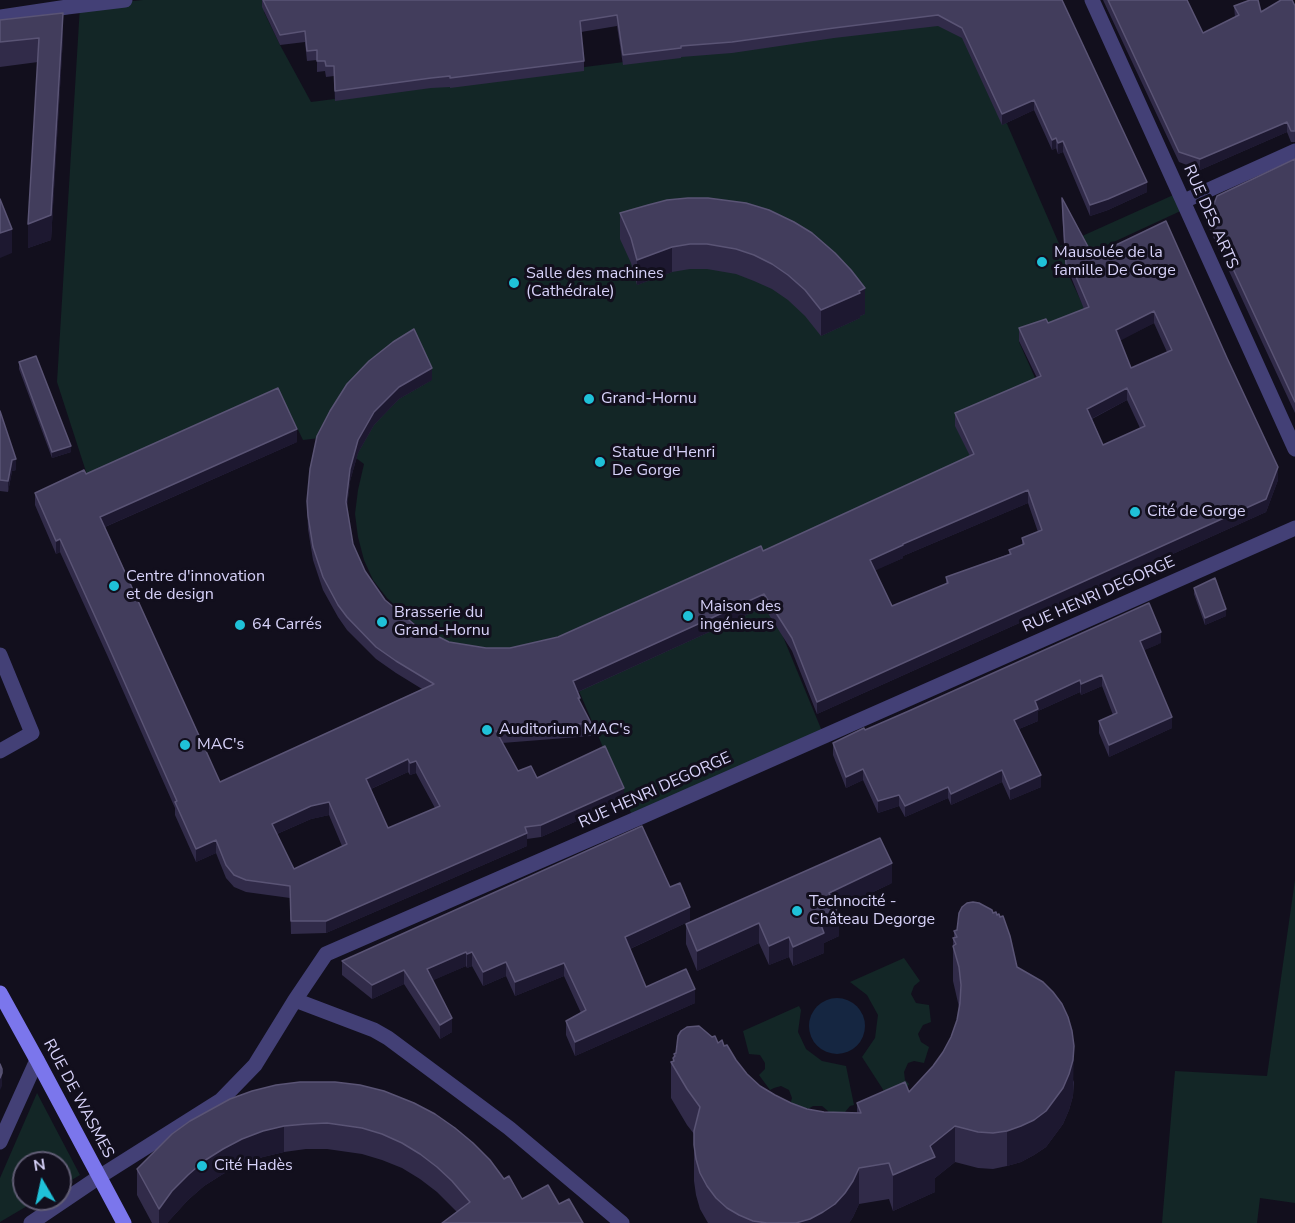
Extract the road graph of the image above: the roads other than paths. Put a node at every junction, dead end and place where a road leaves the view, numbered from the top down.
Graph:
1 (125, 0) edge
2 (1092, 0) edge
3 (0, 17) edge
4 (1295, 151) edge
5 (1184, 201) junction
6 (1295, 449) edge
7 (1295, 528) edge
8 (0, 656) edge
9 (0, 751) edge
10 (0, 993) edge
11 (295, 1000) junction
12 (37, 1060) junction
13 (0, 1142) edge
14 (99, 1177) junction
15 (31, 1223) edge
16 (124, 1223) edge
17 (622, 1223) edge

1 - 3 street
2 - 5 street, RUE DES ARTS
4 - 5 street
5 - 6 street, RUE DES ARTS
7 - 11 street, RUE HENRI DEGORGE
8 - 9 street
10 - 12 street, RUE DE WASMES
11 - 14 street, RUE HENRI DEGORGE
11 - 17 street
12 - 13 street
12 - 14 street, RUE DE WASMES
14 - 15 street, RUE HENRI DEGORGE
14 - 16 street, RUE DE WASMES

